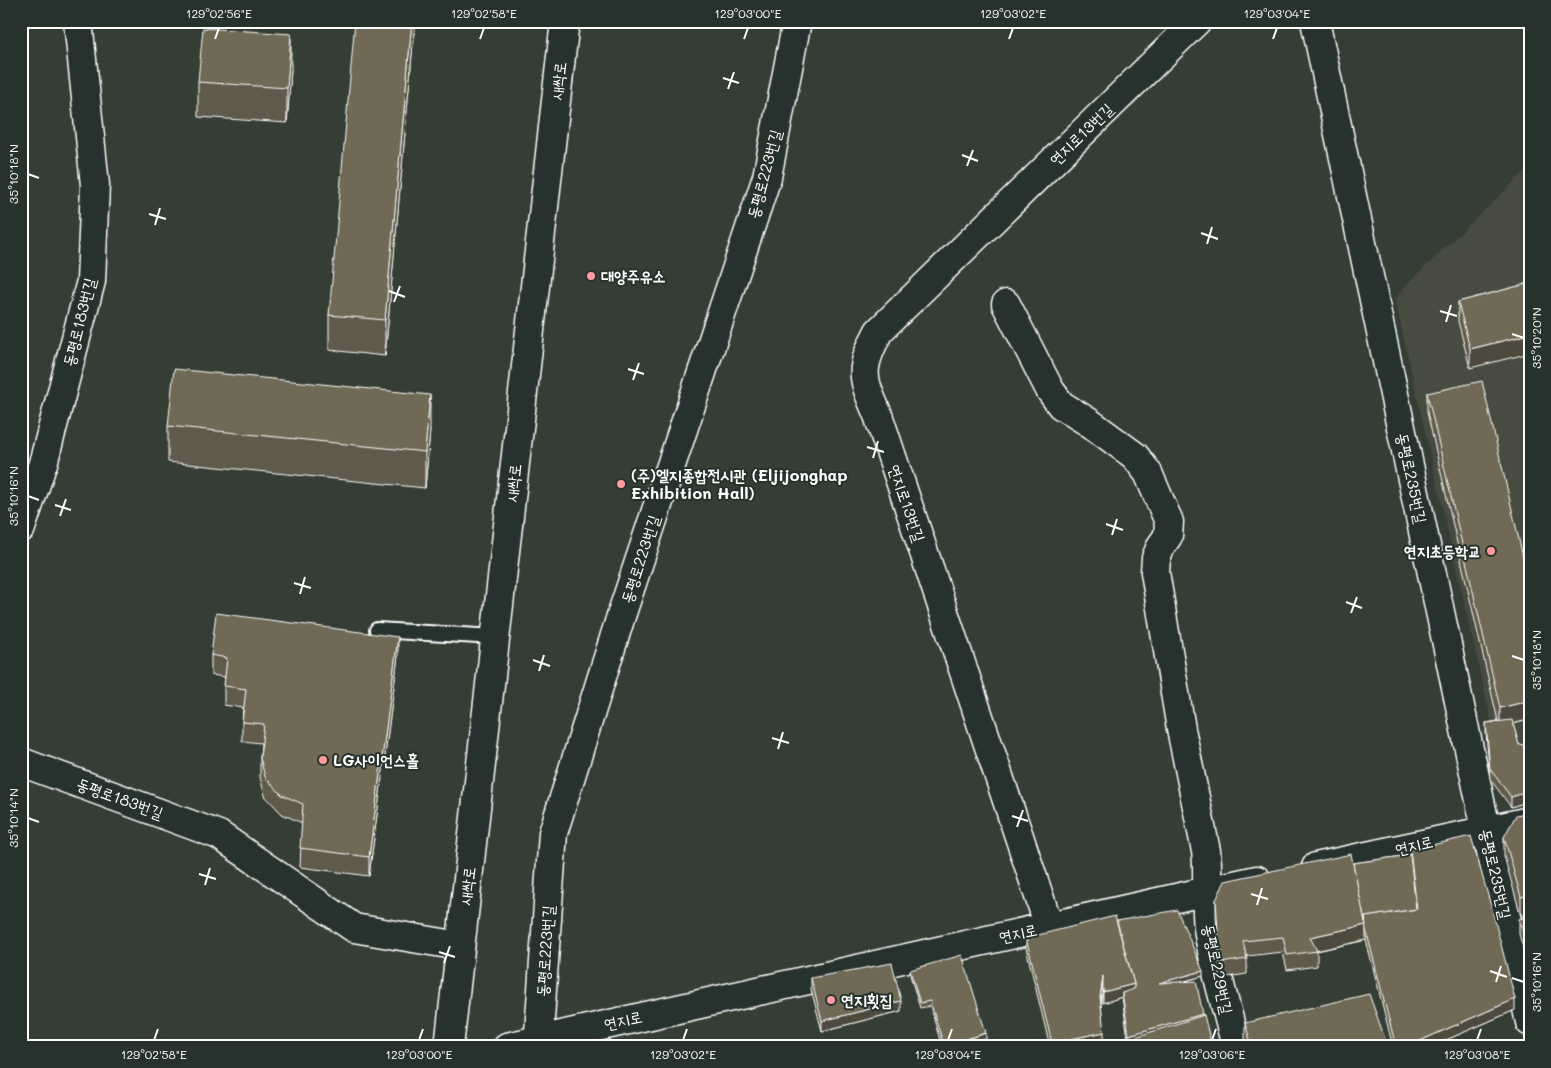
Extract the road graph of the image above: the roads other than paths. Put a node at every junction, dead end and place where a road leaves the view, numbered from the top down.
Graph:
1 (78, 21) edge
2 (565, 21) edge
3 (797, 21) edge
4 (1197, 21) edge
5 (1315, 21) edge
6 (1006, 304) dead end
7 (21, 528) edge
8 (377, 630) dead end
9 (495, 636) junction
10 (21, 762) edge
11 (1530, 821) edge
12 (1486, 829) junction
13 (1207, 891) junction
14 (1049, 926) junction
15 (460, 946) junction
16 (1530, 1022) edge
17 (538, 1043) edge
18 (449, 1047) edge
19 (507, 1047) edge
20 (1236, 1047) edge

1 - 7 street, 동평로183번길
2 - 9 street, 새싹로
3 - 17 street, 동평로223번길
4 - 14 street, 연지로13번길
5 - 12 street, 동평로235번길
6 - 13 street, 동평로229번길
8 - 9 lane
9 - 15 street, 새싹로
10 - 15 street, 동평로183번길
11 - 12 street, 연지로
12 - 13 street, 연지로
12 - 16 street, 동평로235번길
13 - 14 street, 연지로
13 - 20 street, 동평로229번길
14 - 17 street, 연지로
15 - 18 street, 새싹로
17 - 19 street, 연지로

